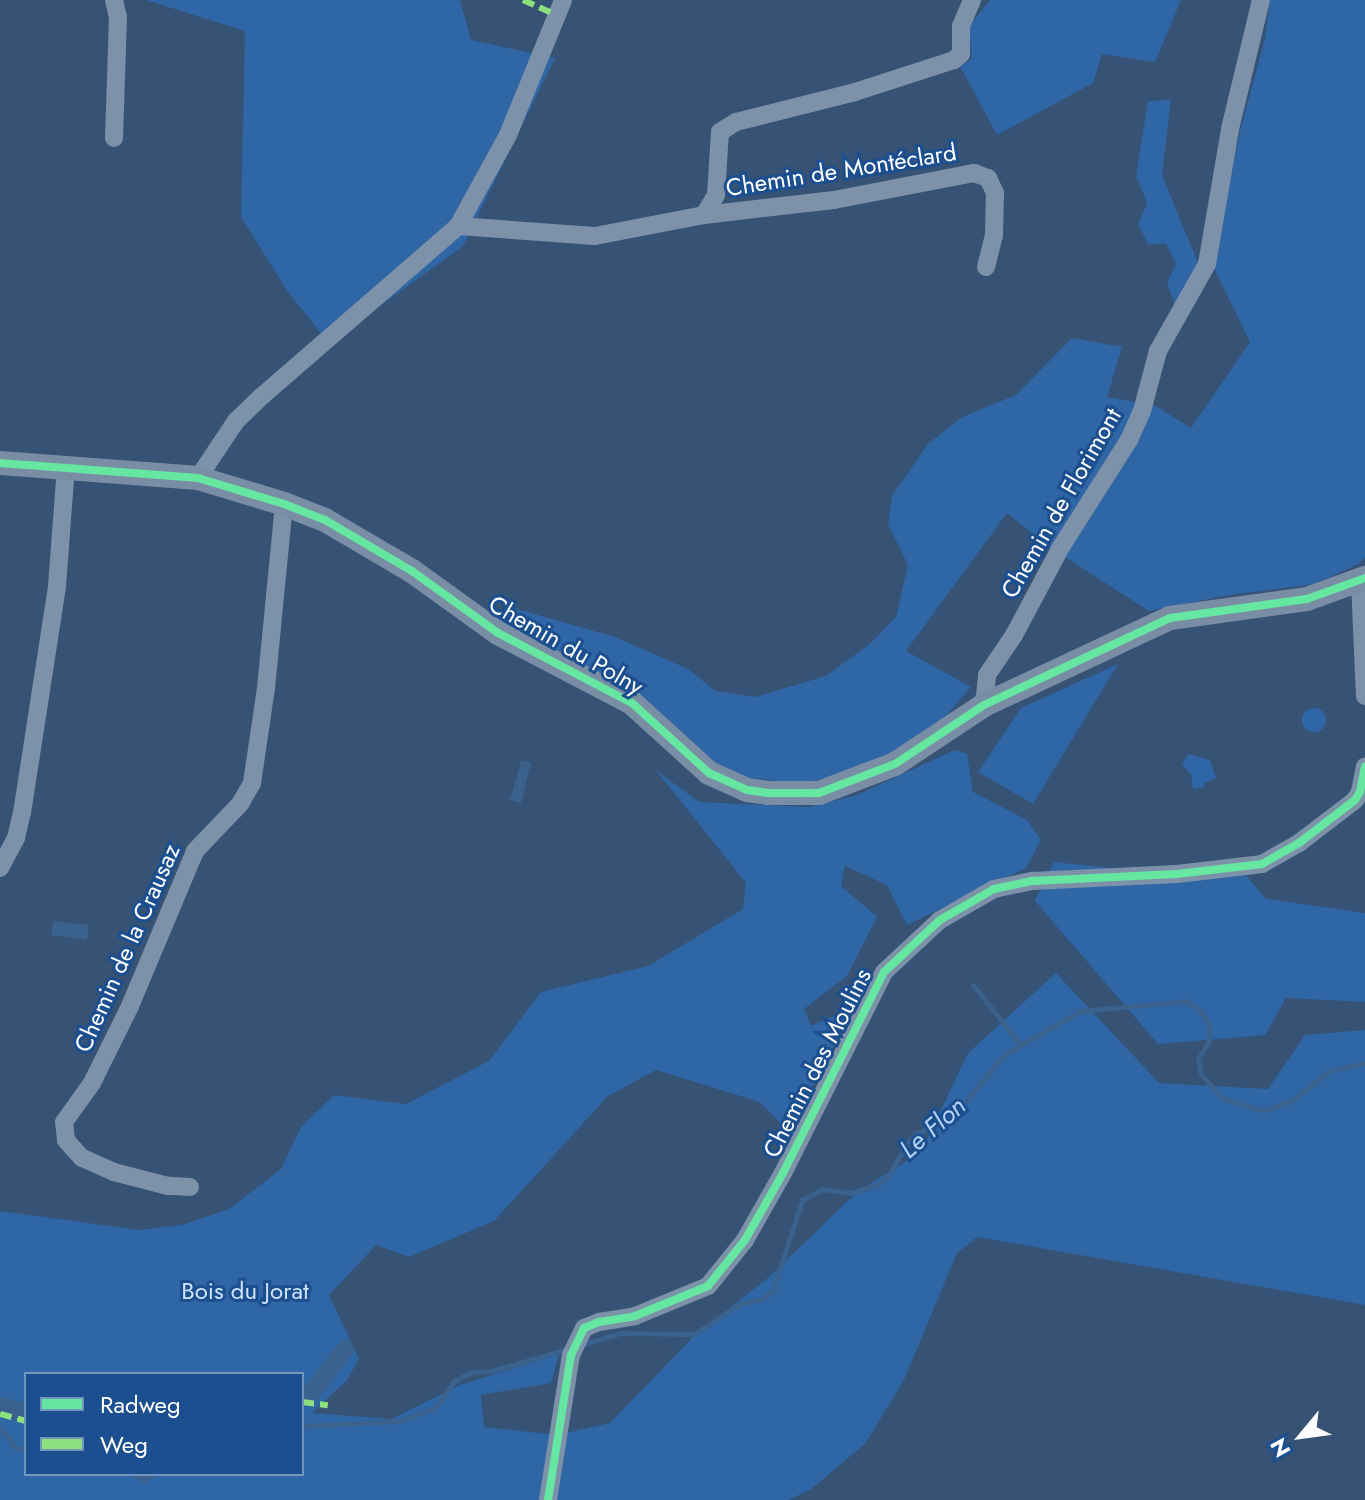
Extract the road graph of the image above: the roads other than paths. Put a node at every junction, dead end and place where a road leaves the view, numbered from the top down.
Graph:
1 (114, 0) edge
2 (563, 0) edge
3 (972, 0) edge
4 (1261, 0) edge
5 (114, 138) dead end
6 (704, 215) junction
7 (458, 226) junction
8 (986, 267) dead end
9 (0, 463) edge
10 (66, 467) junction
11 (198, 478) junction
12 (284, 504) junction
13 (1363, 580) edge
14 (1365, 696) edge
15 (984, 705) junction
16 (1365, 766) edge
17 (0, 868) edge
18 (190, 1187) dead end
19 (548, 1500) edge

1 - 5 street
2 - 7 street
3 - 6 street, Chemin de Montéclard
4 - 15 street, Chemin de Florimont
6 - 7 street, Chemin de Montéclard
6 - 8 street, Chemin de Montéclard
7 - 11 street
9 - 10 street, Chemin du Polny
10 - 11 street, Chemin du Polny
10 - 17 street
11 - 12 street, Chemin du Polny
12 - 15 street, Chemin du Polny
12 - 18 street, Chemin de la Crausaz
13 - 14 street
13 - 15 street, Chemin du Polny
16 - 19 street, Chemin des Moulins

